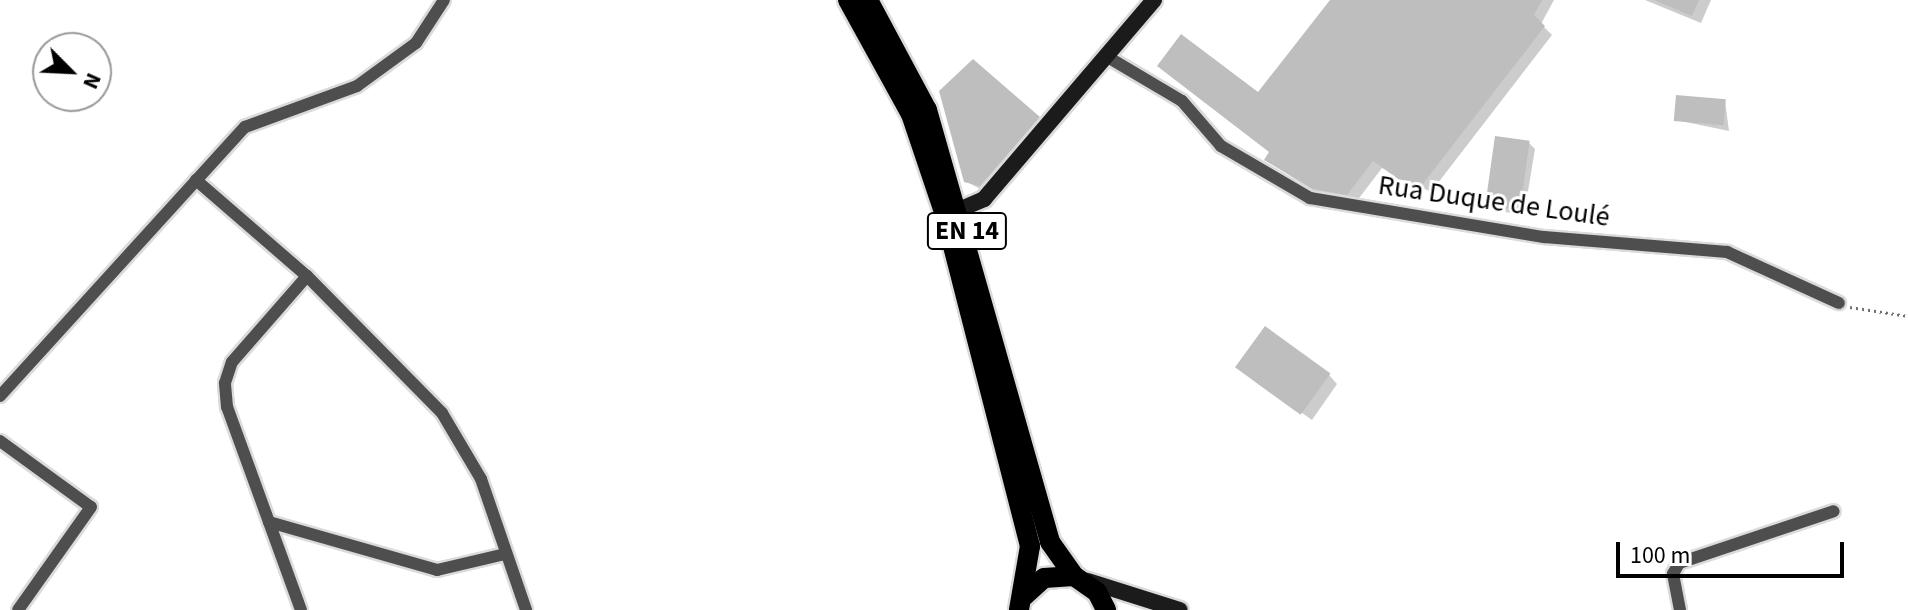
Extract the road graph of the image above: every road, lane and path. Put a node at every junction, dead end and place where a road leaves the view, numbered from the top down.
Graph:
1 (444, 0) edge
2 (848, 0) edge
3 (868, 0) edge
4 (1154, 0) edge
5 (1106, 56) junction
6 (196, 180) junction
7 (961, 209) junction
8 (307, 276) junction
9 (1839, 303) joint
10 (1908, 316) edge
11 (0, 396) edge
12 (0, 441) edge
13 (1834, 511) dead end
14 (269, 522) junction
15 (505, 554) junction
16 (1078, 577) junction
17 (1020, 605) edge
18 (1132, 605) edge
19 (18, 610) edge
20 (301, 610) edge
21 (526, 610) edge
22 (1106, 610) edge
23 (1180, 610) edge
24 (1680, 610) edge

1 - 6 street
2 - 17 main road, EN 14
3 - 7 main road, EN 14
4 - 5 street
5 - 7 street
5 - 9 street, Rua Duque de Loulé
6 - 8 street
6 - 11 street
7 - 16 main road, EN 14
8 - 14 street
8 - 15 street
9 - 10 path
12 - 19 street
13 - 24 street
14 - 15 street
14 - 20 street
15 - 21 street
16 - 17 main road, EN 14
16 - 18 street
16 - 22 main road, EN 14
18 - 23 street

